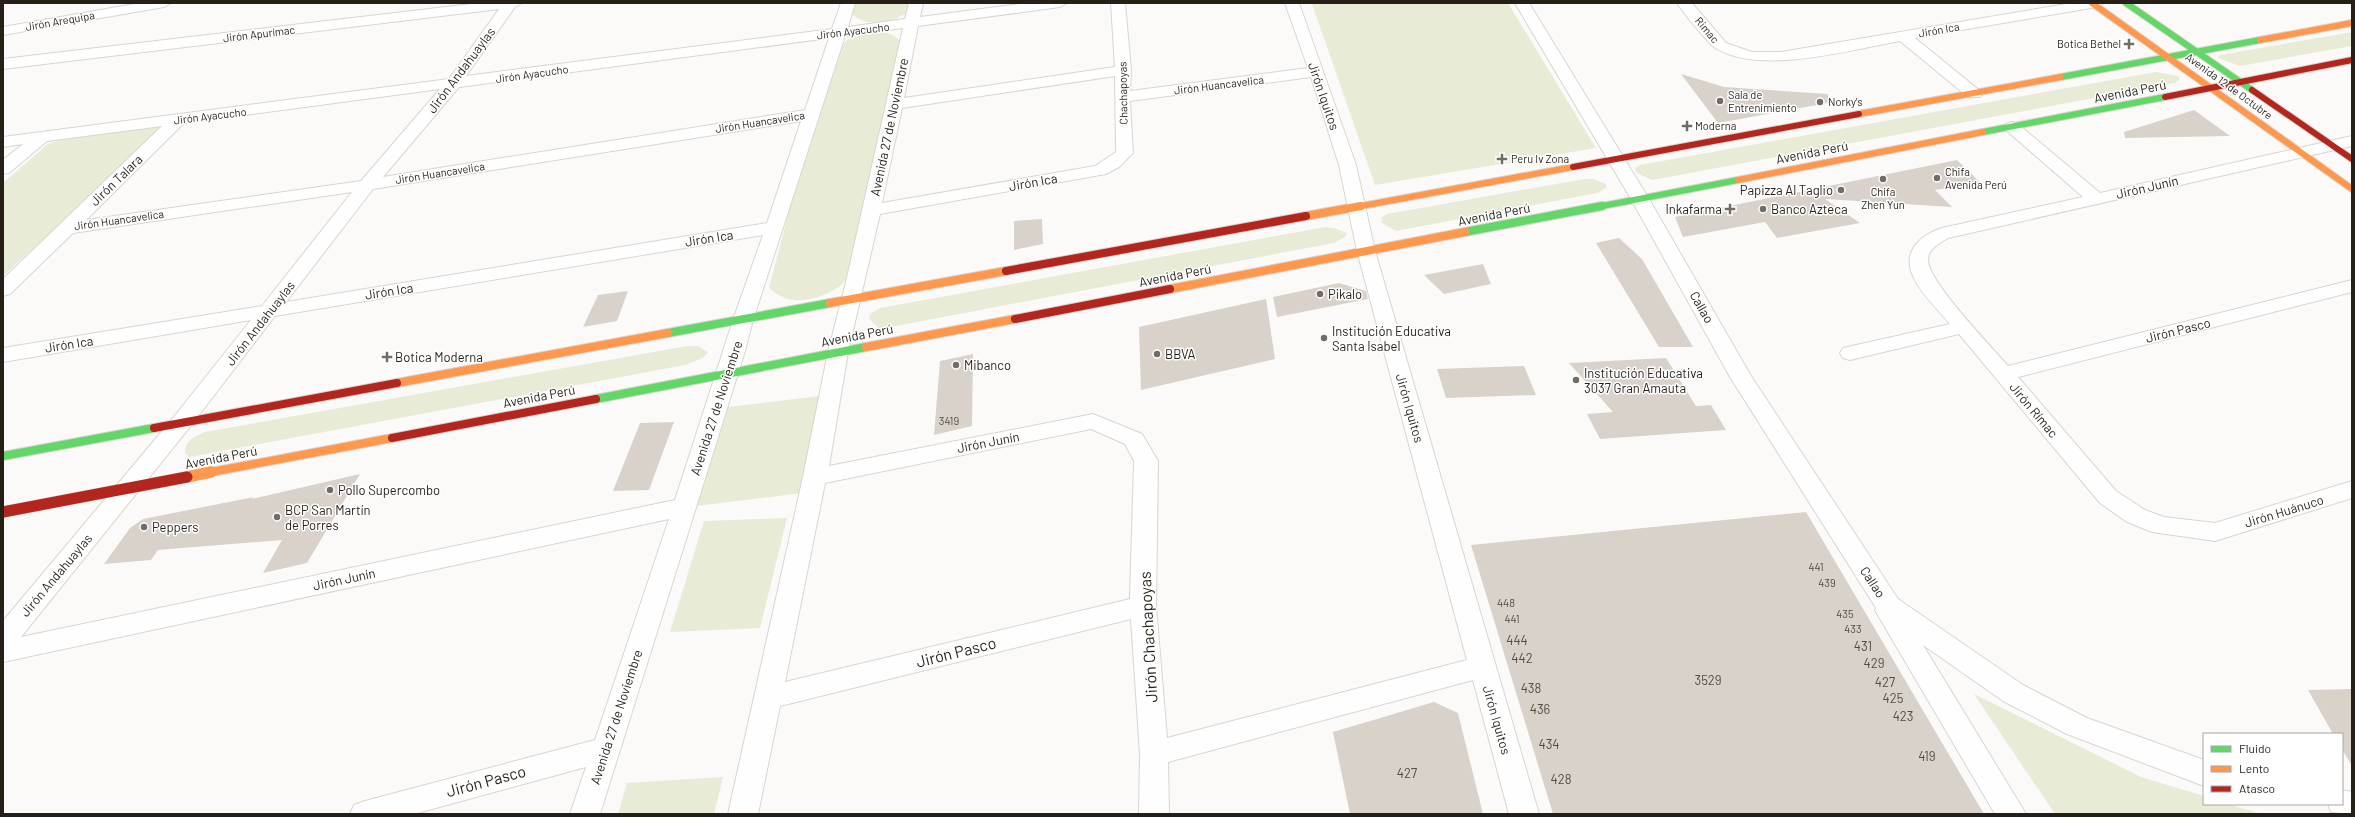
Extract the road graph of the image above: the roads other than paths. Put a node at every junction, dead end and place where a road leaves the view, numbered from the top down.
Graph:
1 (164, 3) edge
2 (512, 3) edge
3 (848, 3) edge
4 (916, 3) edge
5 (1060, 3) edge
6 (1118, 3) edge
7 (1292, 3) edge
8 (1522, 3) edge
9 (1684, 3) edge
10 (2094, 3) edge
11 (2126, 3) edge
12 (2352, 23) edge
13 (912, 24) junction
14 (3, 31) edge
15 (838, 33) junction
16 (1903, 36) junction
17 (2197, 52) junction
18 (1781, 57) joint
19 (2169, 58) junction
20 (2352, 60) edge
21 (3, 64) edge
22 (1123, 70) junction
23 (1316, 72) junction
24 (2241, 82) junction
25 (453, 84) junction
26 (2211, 88) junction
27 (1974, 94) junction
28 (1122, 97) junction
29 (894, 104) junction
30 (812, 114) junction
31 (178, 120) junction
32 (2012, 127) junction
33 (41, 138) junction
34 (2352, 141) edge
35 (3, 142) edge
36 (2333, 145) junction
37 (2300, 152) junction
38 (2352, 159) edge
39 (1615, 160) junction
40 (3, 169) edge
41 (1100, 170) joint
42 (367, 185) junction
43 (2352, 189) edge
44 (1640, 199) junction
45 (2097, 199) junction
46 (1357, 207) junction
47 (872, 210) junction
48 (775, 227) junction
49 (67, 228) junction
50 (1942, 234) joint
51 (1366, 251) junction
52 (2352, 286) edge
53 (3, 290) edge
54 (851, 300) junction
55 (270, 311) junction
56 (743, 320) junction
57 (1964, 327) junction
58 (838, 352) junction
59 (1850, 353) dead end
60 (3, 355) edge
61 (726, 374) junction
62 (2004, 374) junction
63 (181, 424) junction
64 (3, 456) edge
65 (1146, 461) joint
66 (815, 477) junction
67 (128, 488) junction
68 (2352, 489) edge
69 (684, 507) junction
70 (3, 512) edge
71 (2215, 532) joint
72 (1846, 540) junction
73 (1143, 606) junction
74 (3, 640) edge
75 (3, 651) edge
76 (1482, 667) junction
77 (769, 697) junction
78 (606, 749) junction
79 (1154, 754) junction
80 (2203, 773) edge
81 (365, 814) edge
82 (585, 814) edge
83 (743, 814) edge
84 (1154, 814) edge
85 (1524, 814) edge
86 (2011, 814) edge

1 - 14 street, Jirón Arequipa
2 - 21 street, Jirón Apurímac
2 - 25 street, Jirón Andahuaylas
3 - 15 street, Avenida 27 de Noviembre
4 - 13 street, Avenida 27 de Noviembre
5 - 13 street, Jirón Ayacucho
6 - 22 street, Chachapoyas
7 - 23 street, Jirón Iquitos
8 - 39 street, Callao
9 - 18 street, Rimac
10 - 16 street, Jirón Ica
10 - 19 main road, Avenida 12 de Octubre
11 - 17 main road, Avenida 12 de Octubre
12 - 17 main road, Avenida Perú
13 - 15 street, Jirón Ayacucho
13 - 29 street, Avenida 27 de Noviembre
15 - 25 street, Jirón Ayacucho
15 - 30 street, Avenida 27 de Noviembre
16 - 18 street, Jirón Ica
16 - 27 street
17 - 19 main road, Avenida Perú
17 - 24 main road, Avenida 12 de Octubre
19 - 26 main road, Avenida 12 de Octubre
19 - 27 main road, Avenida Perú
20 - 24 main road, Avenida Perú
22 - 28 street, Chachapoyas
22 - 29 street
23 - 28 street, Jirón Huancavelica
23 - 46 street, Jirón Iquitos
24 - 26 main road, Avenida Perú
24 - 36 main road, Avenida 12 de Octubre
25 - 31 street, Jirón Ayacucho
25 - 42 street, Jirón Andahuaylas
26 - 32 main road, Avenida Perú
26 - 37 main road, Avenida 12 de Octubre
27 - 39 main road, Avenida Perú
28 - 41 street, Chachapoyas
29 - 47 street, Avenida 27 de Noviembre
30 - 42 street, Jirón Huancavelica
30 - 48 street, Avenida 27 de Noviembre
31 - 33 street, Jirón Ayacucho
31 - 49 street, Jirón Talara
32 - 44 main road, Avenida Perú
32 - 45 street
33 - 35 street, Jirón Ayacucho
33 - 40 street
34 - 36 street, Jirón Junín
36 - 37 street, Jirón Junín
36 - 38 main road, Avenida 12 de Octubre
37 - 43 main road, Avenida 12 de Octubre
37 - 45 street, Jirón Junín
39 - 44 street, Callao
39 - 46 main road, Avenida Perú
41 - 47 street, Jirón Ica
42 - 49 street, Jirón Huancavelica
42 - 55 street, Jirón Andahuaylas
44 - 51 main road, Avenida Perú
44 - 72 street, Callao
45 - 50 street, Jirón Junín
46 - 51 street, Jirón Iquitos
46 - 54 main road, Avenida Perú
47 - 54 street, Avenida 27 de Noviembre
48 - 55 street, Jirón Ica
48 - 56 street, Avenida 27 de Noviembre
49 - 53 street, Jirón Talara
50 - 57 street, Jirón Rímac
51 - 58 main road, Avenida Perú
51 - 76 street, Jirón Iquitos
52 - 62 street, Jirón Pasco
54 - 56 main road, Avenida Perú
54 - 58 street, Avenida 27 de Noviembre
55 - 60 street, Jirón Ica
55 - 63 street, Jirón Andahuaylas
56 - 61 street, Avenida 27 de Noviembre
56 - 63 main road, Avenida Perú
57 - 59 street
57 - 62 street, Jirón Rímac
58 - 61 main road, Avenida Perú
58 - 66 street, Avenida 27 de Noviembre
61 - 67 main road, Avenida Perú
61 - 69 street, Avenida 27 de Noviembre
62 - 71 street, Jirón Rímac
63 - 64 main road, Avenida Perú
63 - 67 street, Jirón Andahuaylas
65 - 66 street, Jirón Junín
65 - 73 street, Jirón Chachapoyas
66 - 77 street, Avenida 27 de Noviembre
67 - 70 main road, Avenida Perú
67 - 74 street, Jirón Andahuaylas
68 - 71 street, Jirón Huánuco
69 - 75 street, Jirón Junín
69 - 78 street, Avenida 27 de Noviembre
72 - 80 street, Callao
72 - 86 street
73 - 77 street, Jirón Pasco
73 - 79 street, Jirón Chachapoyas
76 - 79 street
76 - 85 street, Jirón Iquitos
77 - 83 street, Avenida 27 de Noviembre
78 - 81 street, Jirón Pasco
78 - 82 street, Avenida 27 de Noviembre
79 - 84 street, Jirón Chachapoyas

